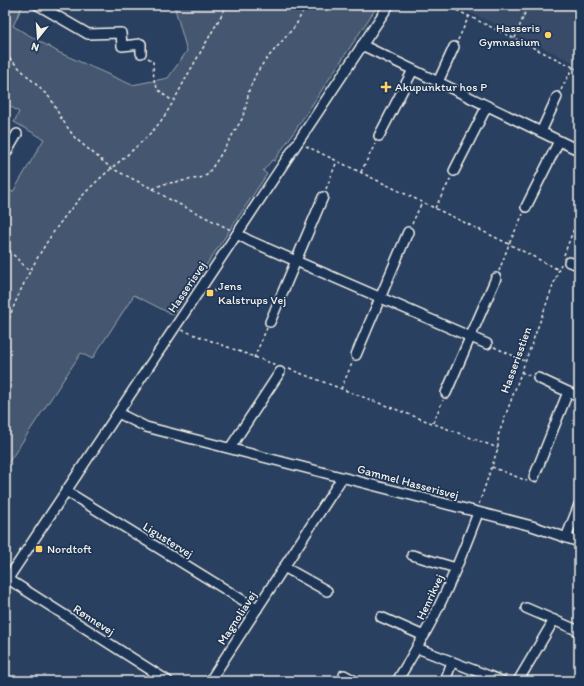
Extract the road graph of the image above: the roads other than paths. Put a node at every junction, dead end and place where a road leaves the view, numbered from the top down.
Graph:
1 (38, 5) edge
2 (389, 5) edge
3 (362, 45) junction
4 (454, 47) road end
5 (142, 53) road end
6 (412, 70) junction
7 (438, 82) junction
8 (557, 98) road end
9 (487, 106) junction
10 (541, 132) junction
11 (17, 134) dead end
12 (379, 136) road end
13 (559, 141) junction
14 (574, 148) dead end
15 (5, 155) edge
16 (454, 172) road end
17 (323, 197) road end
18 (526, 207) road end
19 (234, 232) junction
20 (408, 232) road end
21 (296, 261) junction
22 (569, 262) dead end
23 (579, 265) edge
24 (496, 278) road end
25 (380, 297) junction
26 (270, 322) road end
27 (471, 337) junction
28 (486, 344) road end
29 (356, 355) road end
30 (284, 370) road end
31 (538, 378) dead end
32 (568, 392) junction
33 (446, 393) road end
34 (579, 397) edge
35 (118, 413) junction
36 (230, 448) junction
37 (534, 477) road end
38 (342, 478) junction
39 (66, 491) junction
40 (579, 505) edge
41 (478, 513) junction
42 (566, 538) junction
43 (579, 542) edge
44 (412, 555) dead end
45 (284, 567) junction
46 (456, 568) junction
47 (6, 581) edge
48 (327, 591) dead end
49 (526, 608) dead end
50 (257, 609) junction
51 (381, 617) dead end
52 (554, 620) junction
53 (579, 631) edge
54 (424, 636) junction
55 (417, 648) junction
56 (452, 662) junction
57 (344, 675) dead end
58 (168, 681) edge
59 (210, 681) edge
60 (355, 681) edge
61 (397, 681) edge
62 (445, 681) edge
63 (502, 681) edge
64 (518, 681) edge

1 - 5 street
2 - 3 street, Hasserisvej
3 - 6 street
3 - 19 street, Hasserisvej
4 - 7 street
6 - 7 street
6 - 12 street
7 - 9 street
8 - 10 street
9 - 10 street
9 - 16 street
10 - 13 street
11 - 15 street
13 - 14 street
13 - 18 street
17 - 21 street
19 - 21 street
19 - 35 street, Hasserisvej
20 - 25 street
21 - 25 street
21 - 26 street
22 - 23 street
24 - 27 street
25 - 27 street
25 - 29 street
27 - 28 street
27 - 33 street
30 - 36 street
31 - 32 street
32 - 34 street
32 - 37 street
35 - 36 street, Gammel Hasserisvej
35 - 39 street, Hasserisvej
36 - 38 street, Gammel Hasserisvej
38 - 41 street, Gammel Hasserisvej
38 - 45 street, Magnoliavej
39 - 47 street, Hasserisvej
39 - 50 street, Ligustervej
40 - 42 street
41 - 42 street, Gammel Hasserisvej
41 - 46 street, Henrikvej
42 - 43 street, Gammel Hasserisvej
44 - 46 street, Henrikvej
45 - 48 street
45 - 50 street, Magnoliavej
46 - 54 street, Henrikvej
47 - 58 street, Rønnevej
49 - 52 street
50 - 59 street, Magnoliavej
51 - 54 street, Henrikvej
52 - 53 street
52 - 64 street
54 - 55 street, Henrikvej
55 - 56 street
55 - 61 street, Henrikvej
56 - 62 street
56 - 63 street
57 - 60 street

